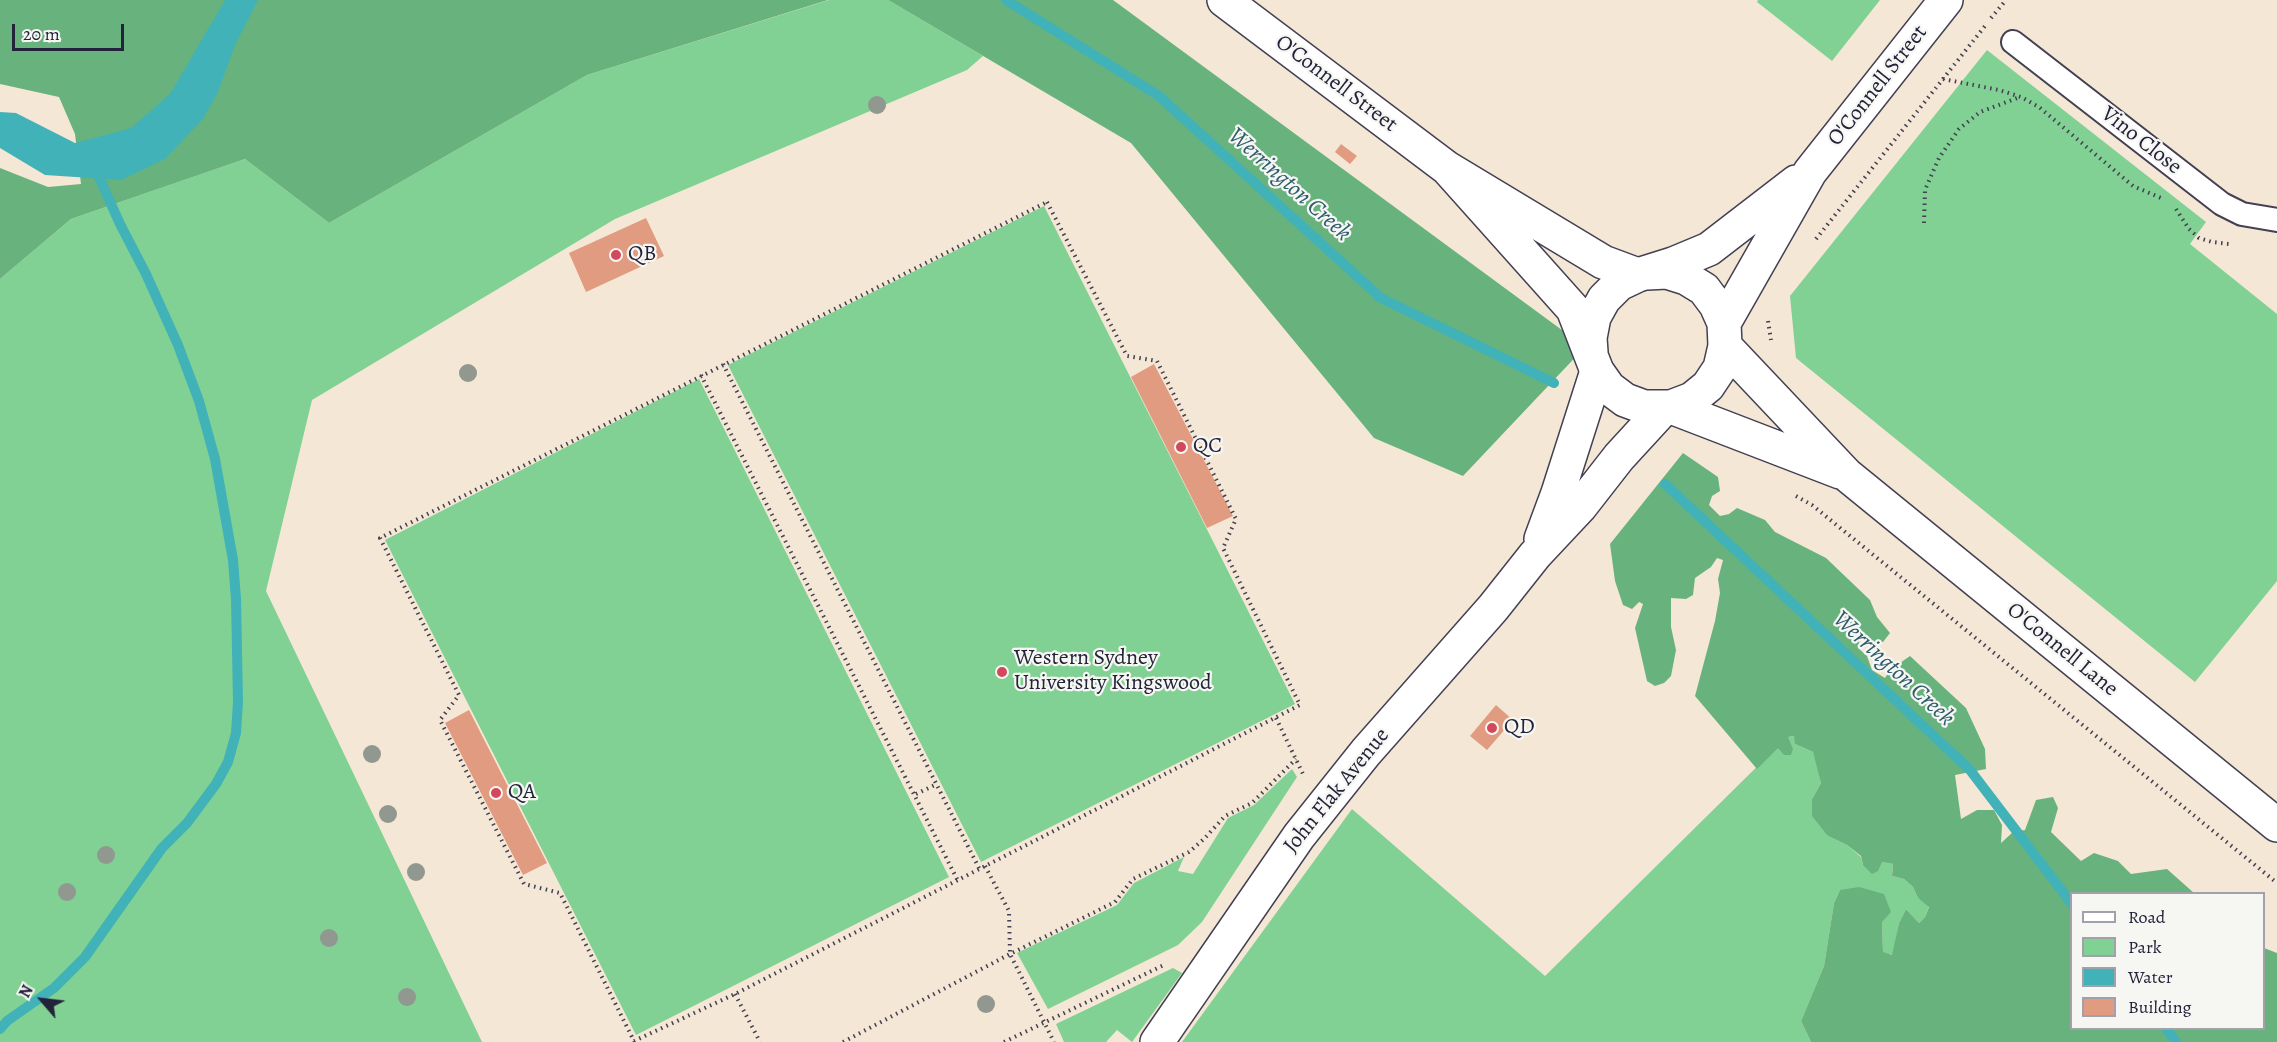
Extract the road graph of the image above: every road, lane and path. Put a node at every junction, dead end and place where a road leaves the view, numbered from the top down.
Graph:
1 (1224, 0) edge
2 (1946, 0) edge
3 (2006, 0) edge
4 (2013, 42) dead end
5 (1943, 79) junction
6 (2021, 97) junction
7 (1447, 168) junction
8 (1810, 172) junction
9 (2165, 200) dead end
10 (2174, 206) dead end
11 (2277, 220) edge
12 (1924, 223) dead end
13 (1814, 241) dead end
14 (2238, 244) dead end
15 (1642, 274) junction
16 (1767, 312) dead end
17 (1725, 335) junction
18 (1775, 348) dead end
19 (723, 364) junction
20 (1594, 365) junction
21 (701, 375) junction
22 (1668, 408) junction
23 (1847, 475) junction
24 (1791, 494) dead end
25 (1535, 555) junction
26 (1276, 718) junction
27 (1296, 759) junction
28 (1305, 777) dead end
29 (937, 784) junction
30 (915, 794) junction
31 (2277, 825) edge
32 (985, 866) junction
33 (980, 870) junction
34 (958, 881) junction
35 (2277, 883) edge
36 (1010, 954) junction
37 (1174, 957) dead end
38 (735, 994) junction
39 (1045, 1022) junction
40 (760, 1042) edge
41 (843, 1042) edge
42 (1004, 1042) edge
43 (1054, 1042) edge
44 (1157, 1042) edge

1 - 7 street, O'Connell Street
2 - 8 street, O'Connell Street
3 - 5 path
4 - 11 lane, Vino Close
5 - 6 path
5 - 13 path
6 - 9 path
6 - 12 path
7 - 15 street, O'Connell Street
7 - 20 street, O'Connell Street
8 - 15 street, O'Connell Street
8 - 17 street, O'Connell Street
10 - 14 path
15 - 17 street, O'Connell Street
15 - 20 street, O'Connell Street
16 - 18 path
17 - 22 street, O'Connell Street
17 - 23 street, O'Connell Lane
19 - 21 path
19 - 26 path
19 - 29 path
20 - 22 street, O'Connell Street
20 - 25 street, John Flak Avenue
21 - 30 path
21 - 38 path
22 - 23 street, O'Connell Lane
22 - 25 street, John Flak Avenue
23 - 31 street, O'Connell Lane
24 - 35 path
25 - 44 street, John Flak Avenue
26 - 27 path
26 - 32 path
27 - 28 path
27 - 36 path
29 - 30 path
29 - 33 path
30 - 34 path
32 - 33 path
32 - 36 path
33 - 34 path
34 - 38 path
36 - 39 path
36 - 41 path
37 - 39 path
38 - 40 path
39 - 42 path
39 - 43 path

